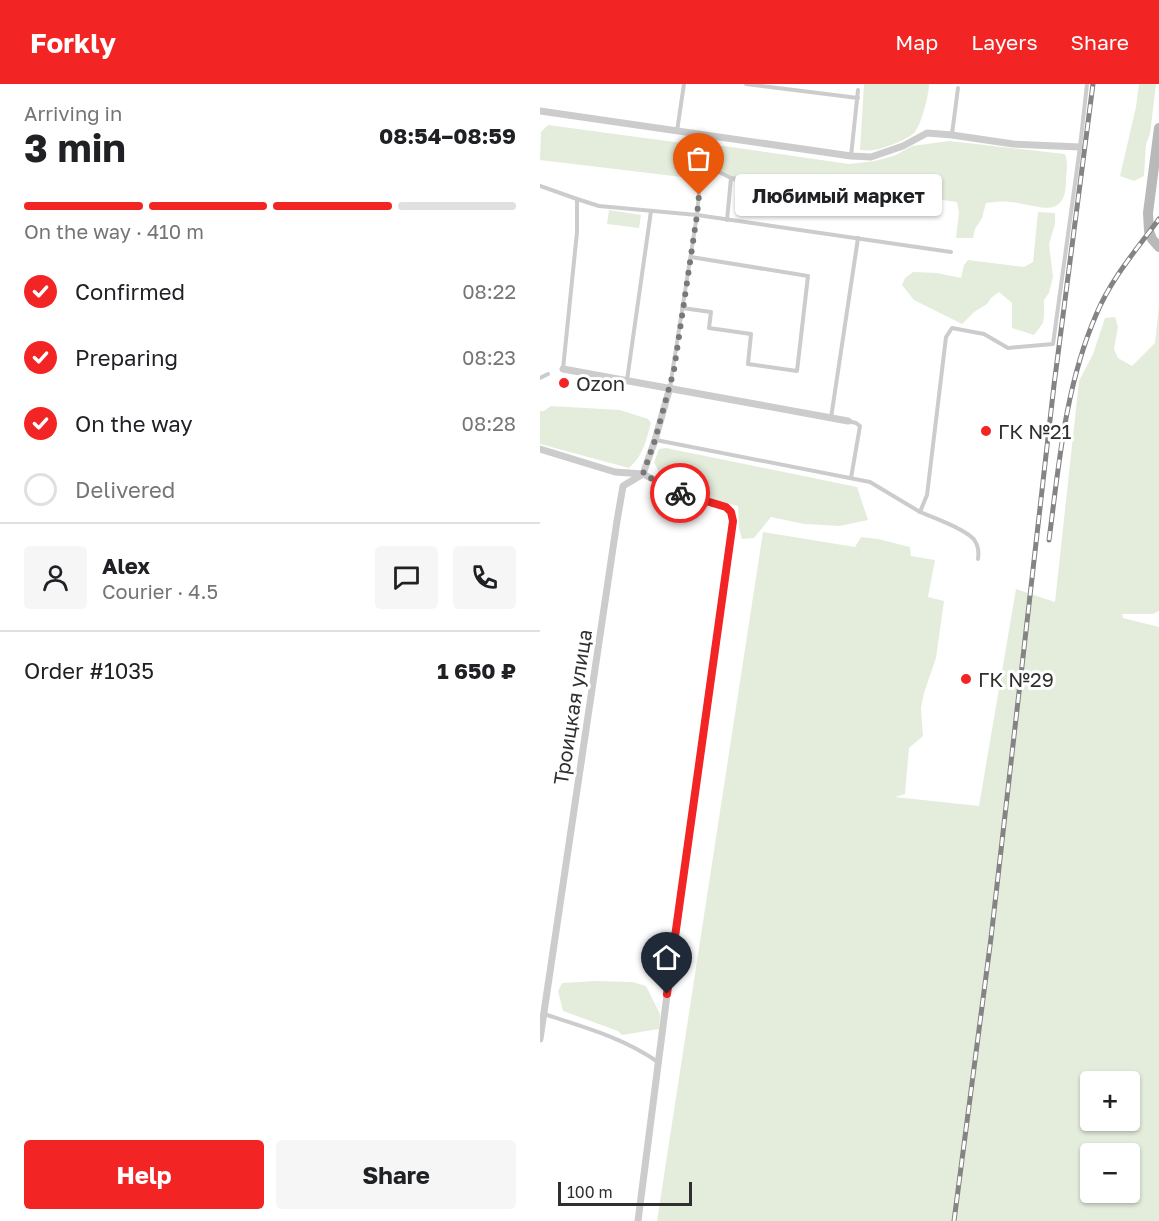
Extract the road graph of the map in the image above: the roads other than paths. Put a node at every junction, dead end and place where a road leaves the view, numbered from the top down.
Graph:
1 (684, 84) edge
2 (746, 84) edge
3 (1087, 84) edge
4 (958, 88) dead end
5 (858, 90) dead end
6 (858, 98) junction
7 (540, 111) edge
8 (1159, 128) edge
9 (677, 131) junction
10 (704, 135) junction
11 (952, 135) junction
12 (1080, 147) junction
13 (702, 154) junction
14 (851, 156) junction
15 (731, 178) junction
16 (540, 186) edge
17 (577, 200) junction
18 (910, 204) dead end
19 (651, 211) junction
20 (697, 215) junction
21 (727, 220) junction
22 (858, 238) junction
23 (1159, 247) edge
24 (951, 252) dead end
25 (691, 257) junction
26 (682, 308) junction
27 (563, 369) joint
28 (548, 374) dead end
29 (540, 378) edge
30 (627, 380) junction
31 (670, 387) junction
32 (831, 419) junction
33 (848, 421) joint
34 (655, 440) junction
35 (540, 449) edge
36 (643, 474) junction
37 (851, 478) junction
38 (920, 512) junction
39 (978, 559) dead end
40 (543, 992) edge
41 (543, 1014) junction
42 (540, 1039) edge
43 (659, 1062) junction
44 (638, 1221) edge

1 - 9 lane
2 - 6 lane
3 - 12 lane
4 - 11 lane
5 - 6 lane
6 - 14 lane
7 - 9 street
8 - 23 main road
9 - 10 street
10 - 13 lane
10 - 14 street
11 - 12 street
11 - 14 street
12 - 38 lane
13 - 15 lane
13 - 20 lane
15 - 18 lane
15 - 21 lane
16 - 17 lane
17 - 19 lane
17 - 27 lane
19 - 20 lane
19 - 30 lane
20 - 21 lane
20 - 25 lane
21 - 22 lane
22 - 24 lane
22 - 32 lane
25 - 26 lane
25 - 26 lane
26 - 31 lane
27 - 30 street
28 - 29 lane
30 - 31 street
31 - 32 street
31 - 34 street
32 - 33 street
33 - 37 lane
34 - 36 street
34 - 37 lane
35 - 36 street
36 - 40 street, Троицкая улица
36 - 43 street
37 - 38 lane
38 - 39 lane
40 - 41 street, Троицкая улица
41 - 42 street, Троицкая улица
41 - 43 lane
43 - 44 street

